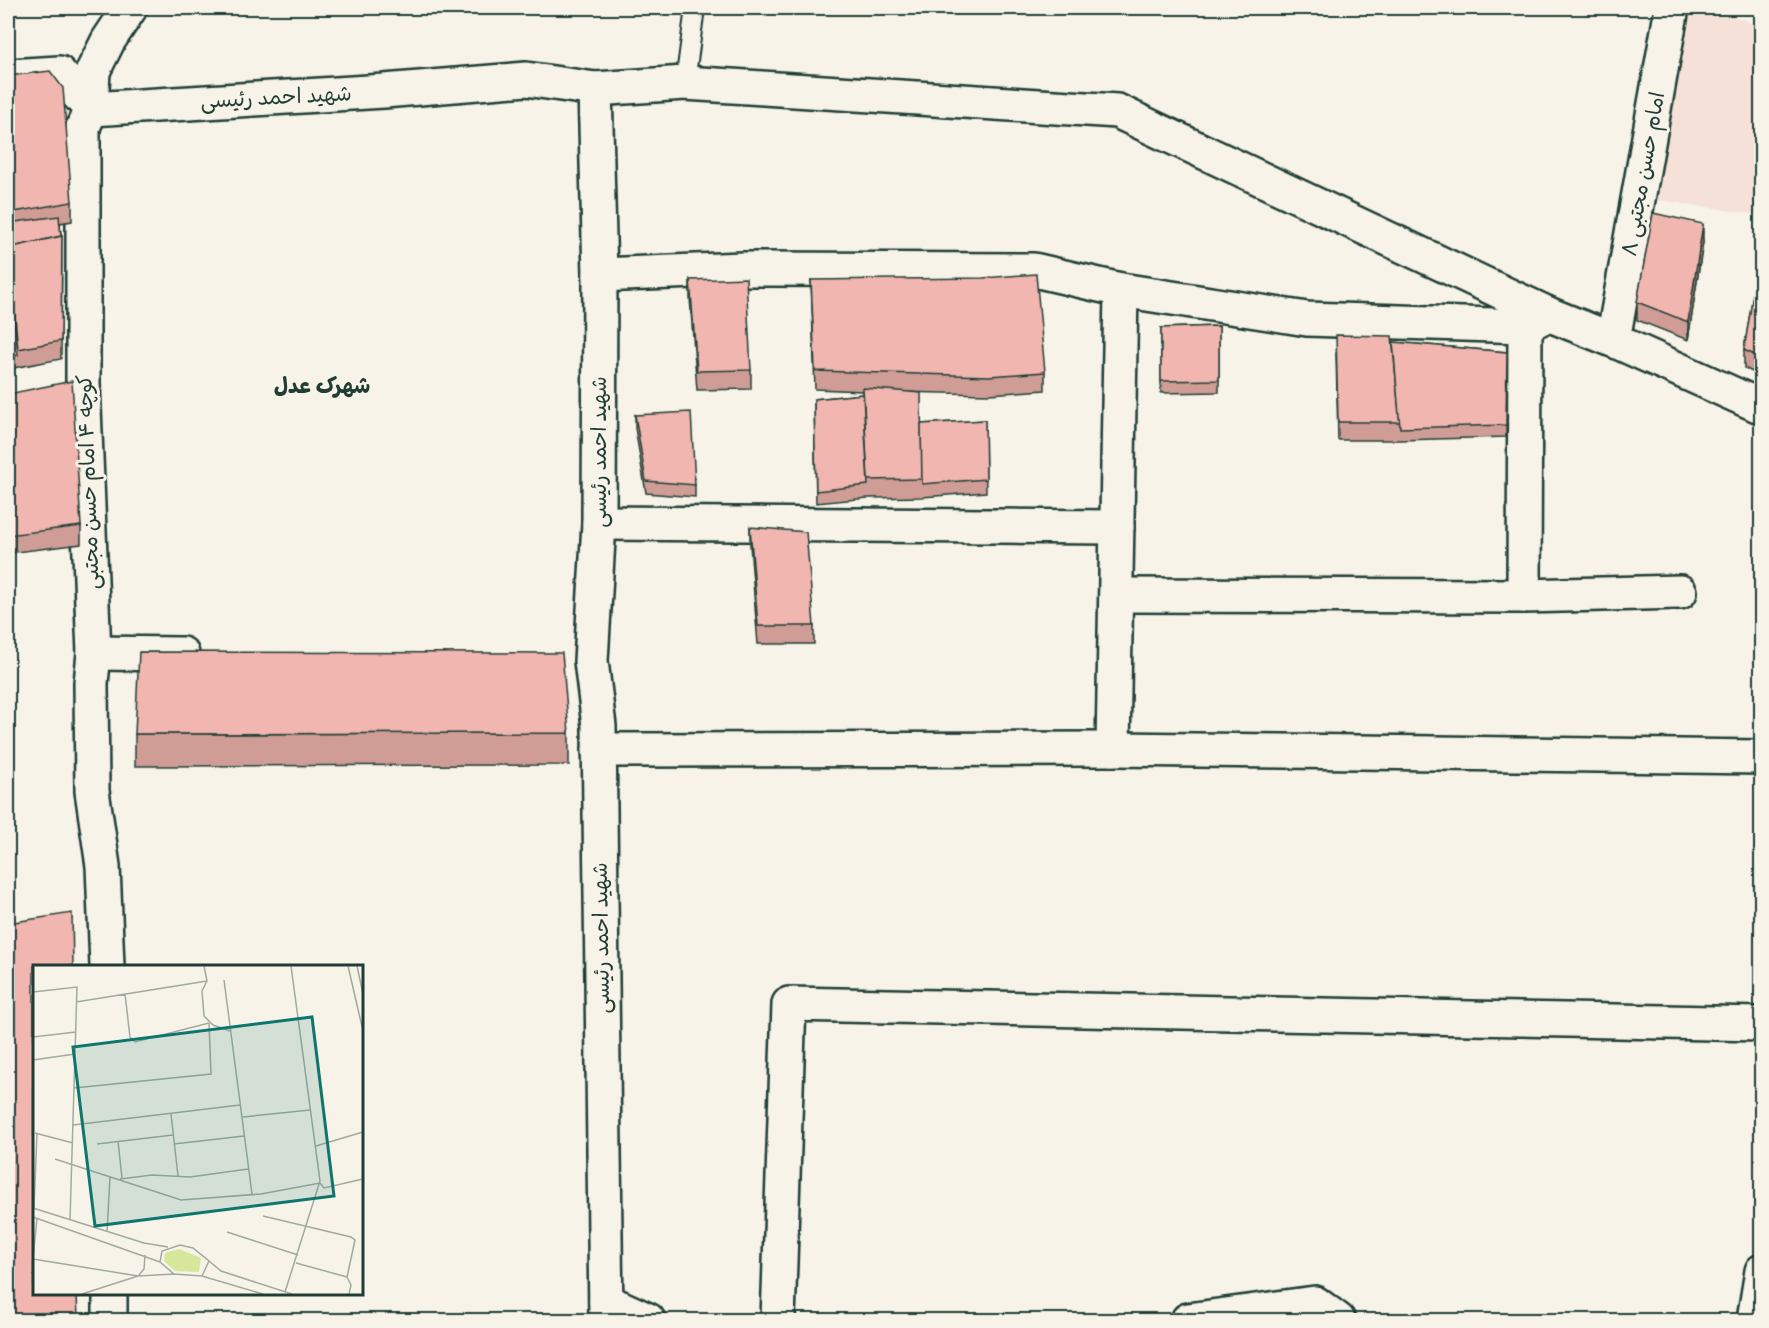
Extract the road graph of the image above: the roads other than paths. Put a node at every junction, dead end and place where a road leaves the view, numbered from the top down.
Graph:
1 (130, 8) edge
2 (695, 8) edge
3 (1672, 8) edge
4 (8, 76) edge
5 (686, 83) junction
6 (595, 89) junction
7 (91, 109) junction
8 (600, 274) junction
9 (1121, 290) junction
10 (1537, 320) junction
11 (1614, 340) junction
12 (83, 383) junction
13 (51, 388) edge
14 (1761, 407) edge
15 (599, 523) junction
16 (1117, 527) junction
17 (1680, 592) dead end
18 (1116, 595) junction
19 (1524, 596) junction
20 (94, 653) junction
21 (212, 655) edge
22 (1113, 749) junction
23 (599, 750) junction
24 (1761, 757) edge
25 (107, 965) edge
26 (1761, 1023) edge
27 (1761, 1274) edge
28 (110, 1295) edge
29 (606, 1311) edge
30 (110, 1320) edge
31 (648, 1320) edge
32 (778, 1320) edge
33 (1188, 1320) edge
34 (1338, 1320) edge
35 (1754, 1320) edge

1 - 7 street, کوچه ۴ امام حسن مجتبی
2 - 5 lane
3 - 11 street, امام حسن مجتبی ۸
4 - 7 street
5 - 6 street
5 - 10 street
6 - 7 street, شهید احمد رئیسی
6 - 8 street, شهید احمد رئیسی
7 - 12 street, کوچه ۴ امام حسن مجتبی
8 - 9 street
8 - 15 street, شهید احمد رئیسی
9 - 10 street
9 - 16 street
10 - 11 street
10 - 19 street
11 - 14 street
12 - 13 street
12 - 20 street, کوچه ۴ امام حسن مجتبی
15 - 16 street
15 - 23 street, شهید احمد رئیسی
16 - 18 street
17 - 19 street
18 - 19 street
18 - 22 street
20 - 21 street
20 - 25 street, کوچه ۴ امام حسن مجتبی
22 - 23 street
22 - 24 street
23 - 29 street, شهید احمد رئیسی
26 - 32 street
27 - 35 street
28 - 30 street
29 - 31 street
33 - 34 street

